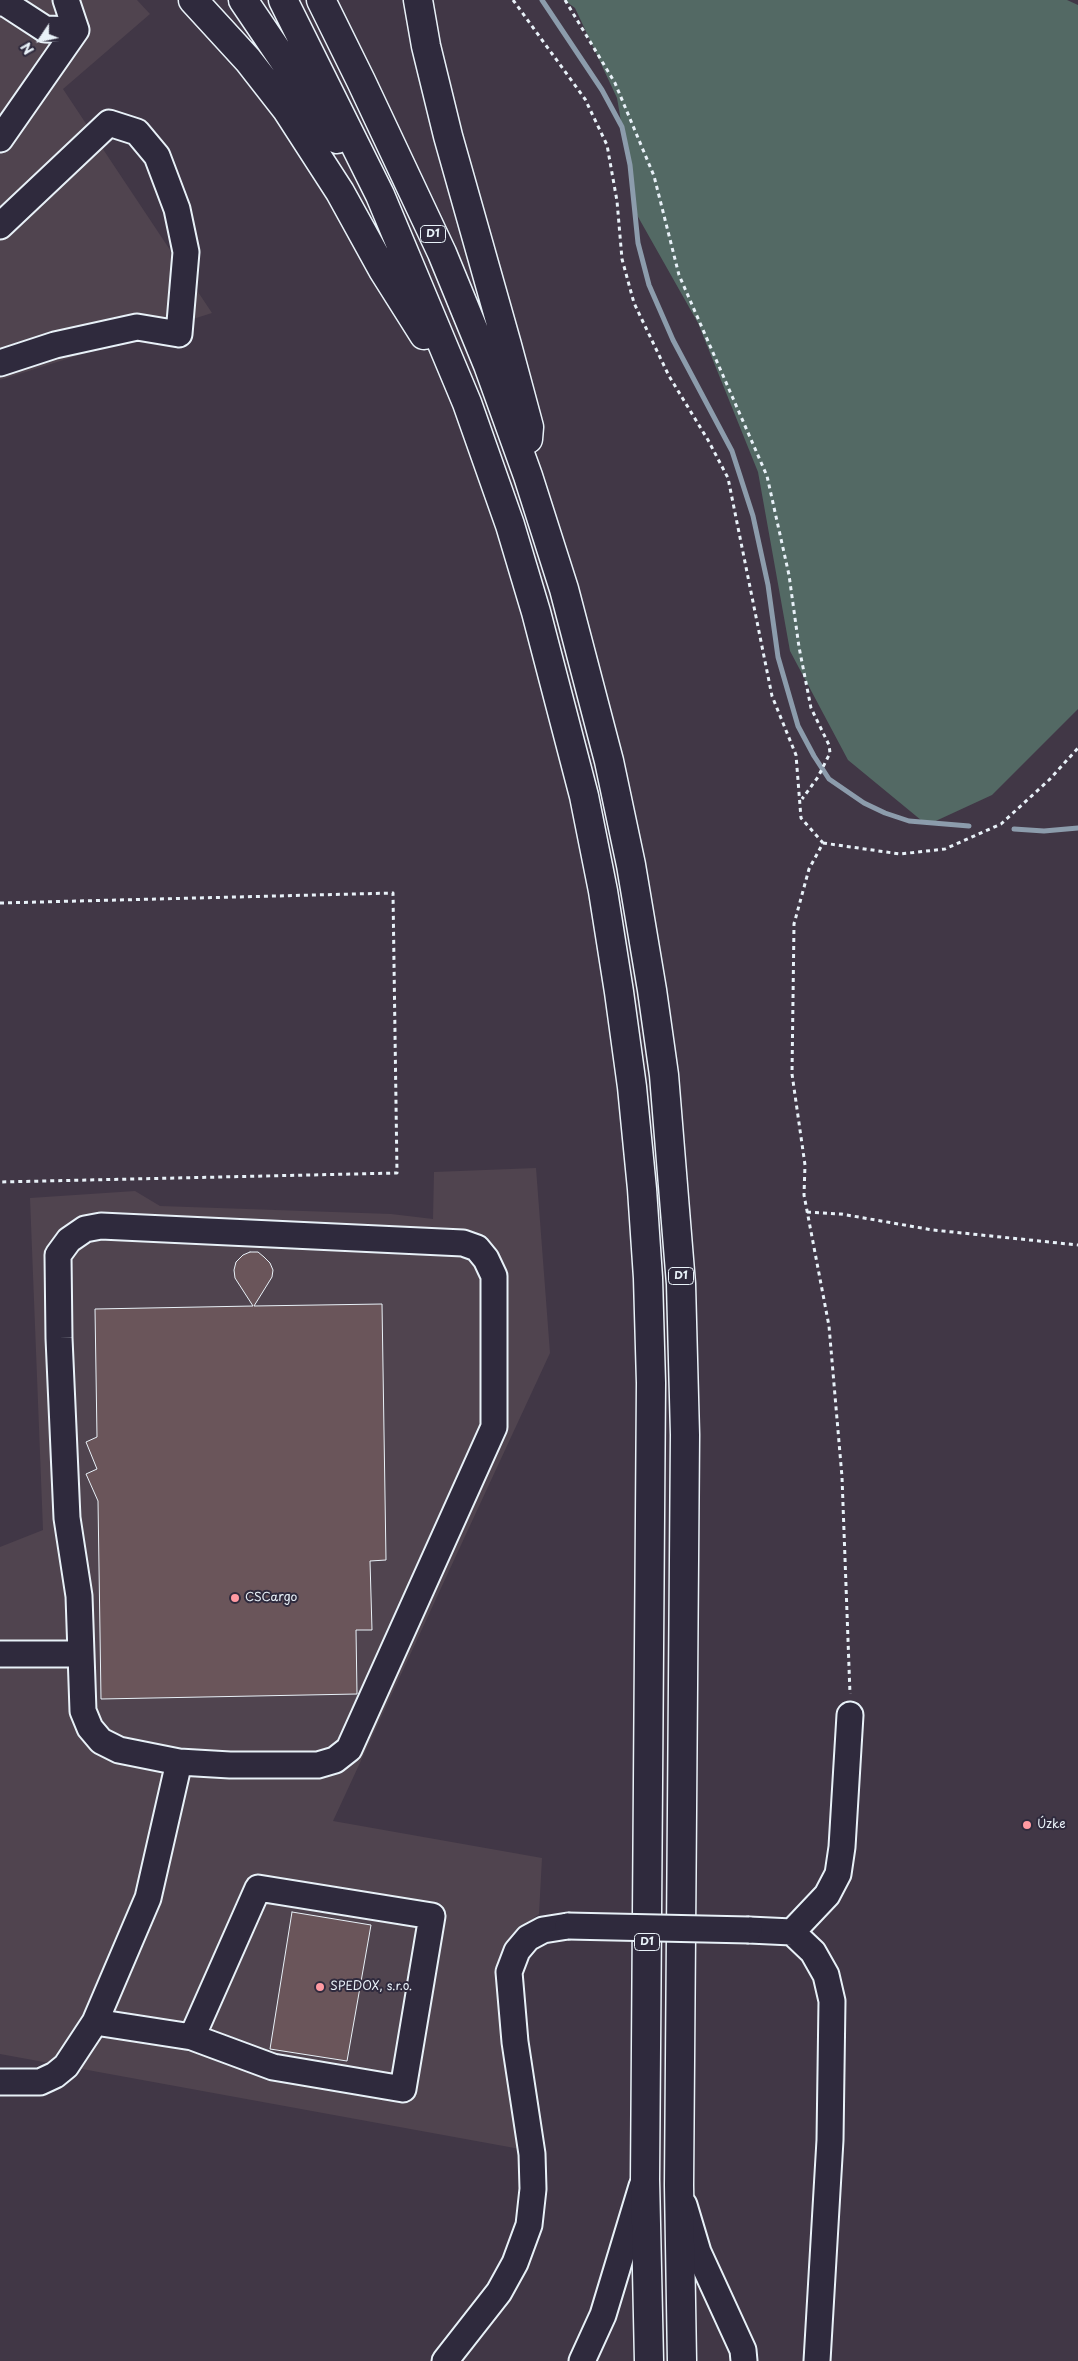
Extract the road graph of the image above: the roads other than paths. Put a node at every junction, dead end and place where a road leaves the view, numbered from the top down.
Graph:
1 (66, 0) edge
2 (194, 0) edge
3 (243, 0) edge
4 (283, 0) edge
5 (321, 0) edge
6 (418, 0) edge
7 (0, 3) edge
8 (76, 30) junction
9 (0, 139) edge
10 (380, 195) junction
11 (0, 226) edge
12 (0, 363) edge
13 (466, 402) junction
14 (528, 476) junction
15 (0, 1654) edge
16 (81, 1654) junction
17 (850, 1715) road end
18 (179, 1762) junction
19 (792, 1932) junction
20 (95, 2022) junction
21 (192, 2037) junction
22 (0, 2082) edge
23 (645, 2179) junction
24 (679, 2185) junction
25 (747, 2357) edge
26 (445, 2361) edge
27 (582, 2361) edge
28 (649, 2361) edge
29 (682, 2361) edge
30 (816, 2361) edge

1 - 8 street
2 - 13 highway
3 - 10 highway
4 - 10 highway, D1
5 - 14 highway, D1
6 - 14 highway
7 - 8 street
8 - 9 street
10 - 13 highway, D1
11 - 12 street
13 - 23 highway, D1
14 - 24 highway, D1
15 - 16 street
16 - 18 street
16 - 18 street
17 - 19 street
18 - 20 street
19 - 26 street, bridge
19 - 30 street
20 - 21 street
20 - 22 street
21 - 21 street
23 - 27 street
23 - 28 highway, D1
24 - 25 street
24 - 29 highway, D1

